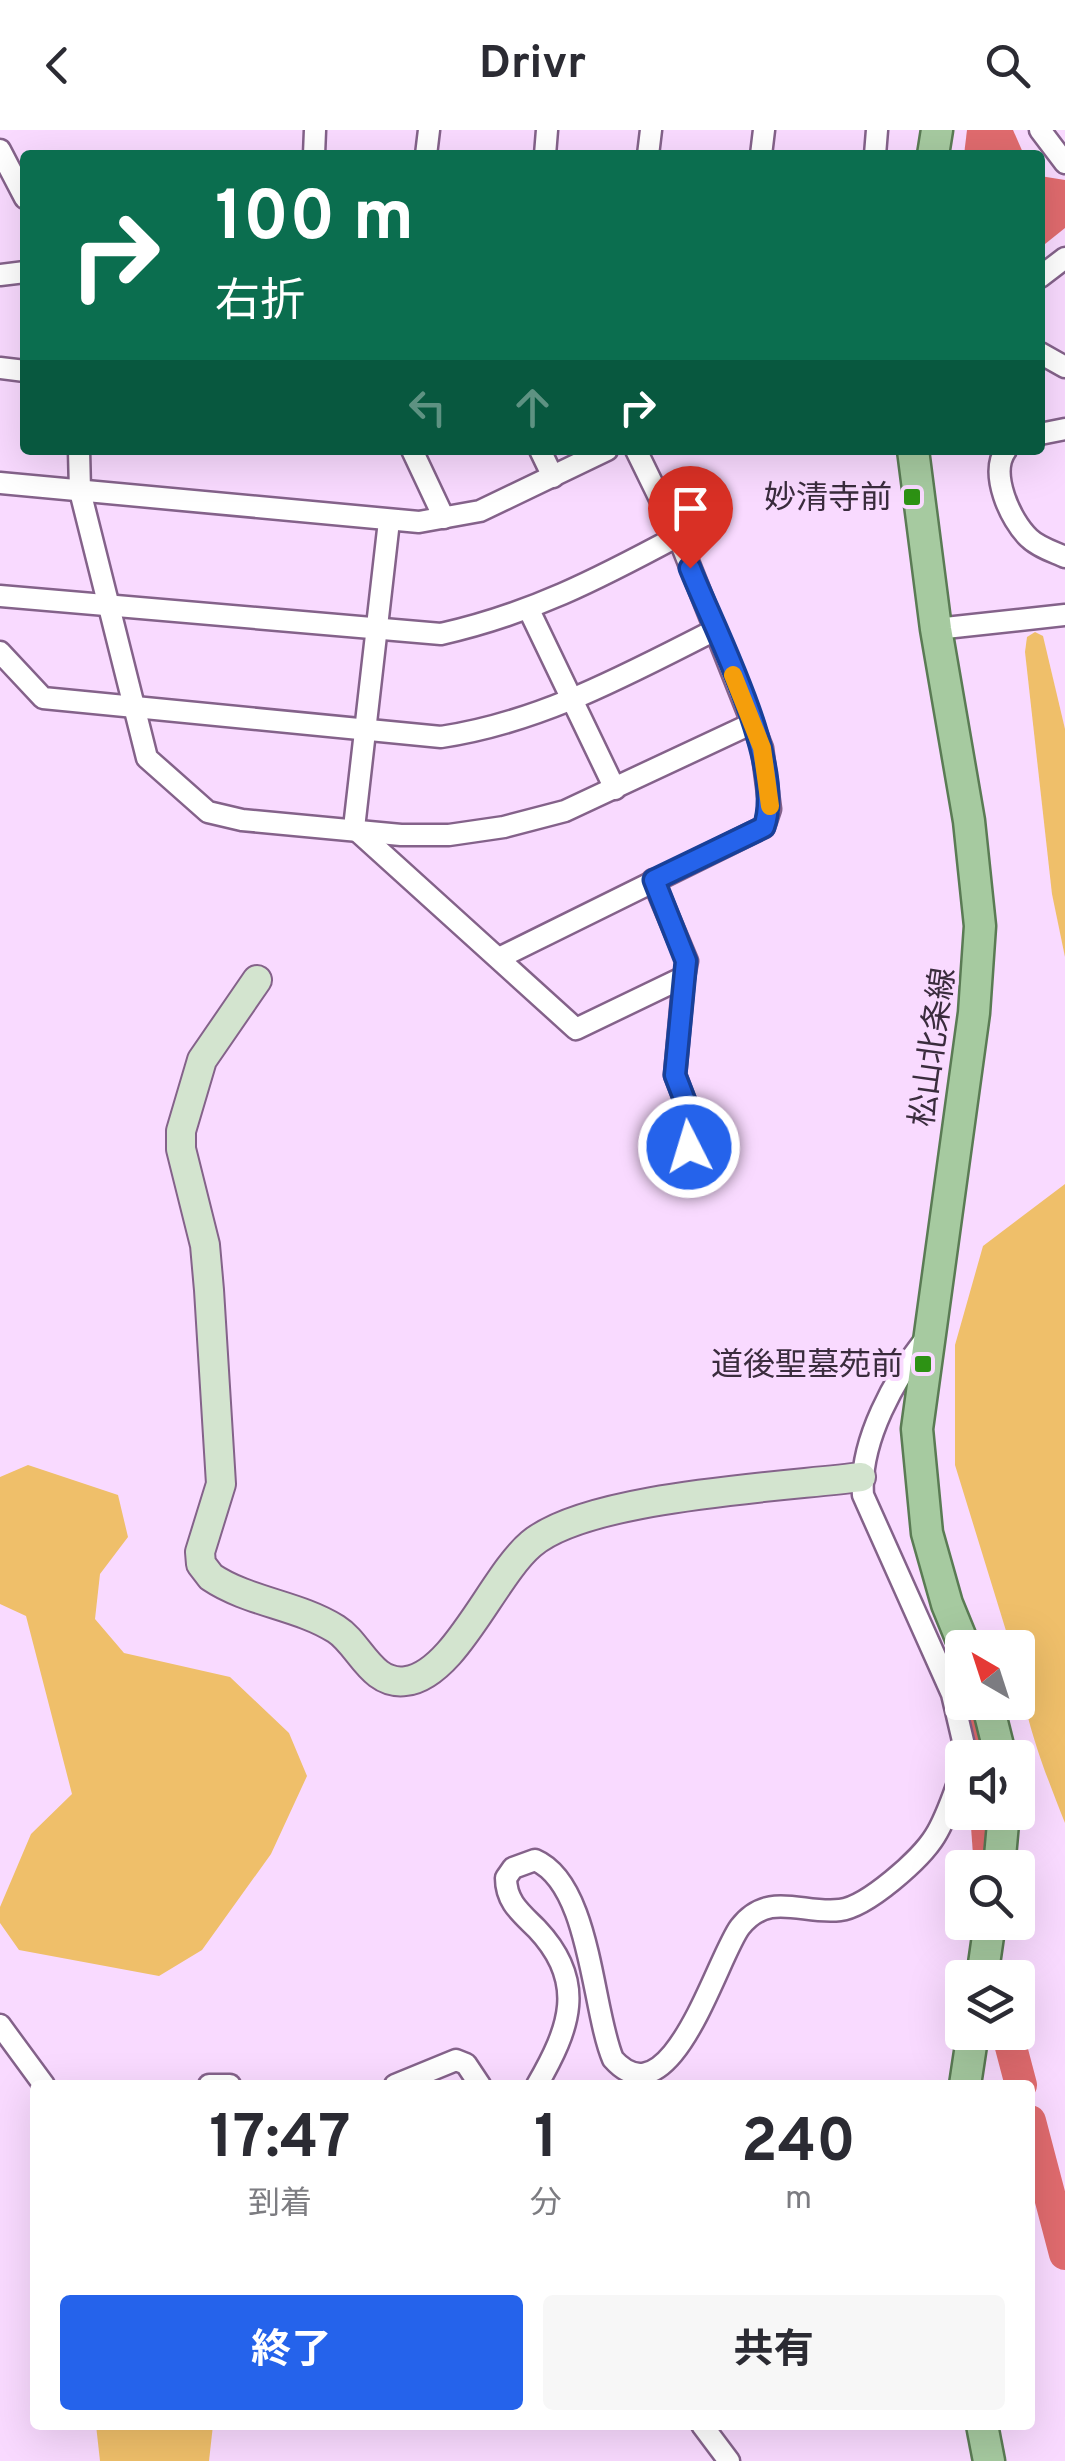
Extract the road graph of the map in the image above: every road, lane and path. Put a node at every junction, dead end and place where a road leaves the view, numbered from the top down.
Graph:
1 (1040, 130) edge
2 (10, 156) edge
3 (1065, 163) edge
4 (20, 184) edge
5 (1065, 258) edge
6 (1045, 273) edge
7 (79, 455) edge
8 (414, 455) edge
9 (542, 455) edge
10 (597, 455) edge
11 (638, 455) edge
12 (914, 455) edge
13 (1002, 455) edge
14 (553, 477) junction
15 (0, 483) edge
16 (80, 492) junction
17 (444, 518) junction
18 (388, 522) junction
19 (678, 536) junction
20 (1065, 558) edge
21 (0, 596) edge
22 (105, 605) junction
23 (529, 610) junction
24 (1065, 615) edge
25 (936, 629) junction
26 (715, 630) junction
27 (378, 631) junction
28 (0, 652) edge
29 (572, 700) junction
30 (136, 709) junction
31 (753, 724) junction
32 (364, 731) junction
33 (616, 789) junction
34 (354, 828) junction
35 (654, 880) junction
36 (499, 958) junction
37 (684, 977) junction
38 (257, 980) dead end
39 (689, 1147) dead end
40 (928, 1336) junction
41 (862, 1477) junction
42 (959, 1630) edge
43 (963, 1740) edge
44 (945, 1812) edge
45 (0, 2025) edge
46 (970, 2050) edge
47 (40, 2080) edge
48 (408, 2080) edge
49 (477, 2080) edge
50 (540, 2080) edge
51 (966, 2080) edge
52 (706, 2430) edge
53 (983, 2430) edge
54 (730, 2461) edge
55 (989, 2461) edge

1 - 3 street
2 - 4 street
5 - 6 street
7 - 16 street
8 - 17 street
9 - 14 street
10 - 14 street
11 - 19 street
12 - 25 main road, 松山北条線
13 - 20 street
14 - 17 street
15 - 16 street
16 - 18 street
16 - 22 street
17 - 18 street
18 - 27 street
19 - 23 street
19 - 26 street
21 - 22 street
22 - 27 street
22 - 30 street
23 - 27 street
23 - 29 street
24 - 25 street
25 - 40 main road, 松山北条線
26 - 29 street
26 - 31 street
27 - 32 street
28 - 30 street
29 - 32 street
29 - 33 street
30 - 32 street
30 - 34 street
31 - 33 street
31 - 35 street
32 - 34 street
33 - 34 street
34 - 36 street
35 - 36 street
35 - 37 street
36 - 37 street
37 - 39 street
38 - 41 street
40 - 41 street
40 - 42 main road, 松山北条線
41 - 43 street
44 - 50 street
45 - 47 street
46 - 51 main road
48 - 49 street
52 - 54 street
53 - 55 main road

